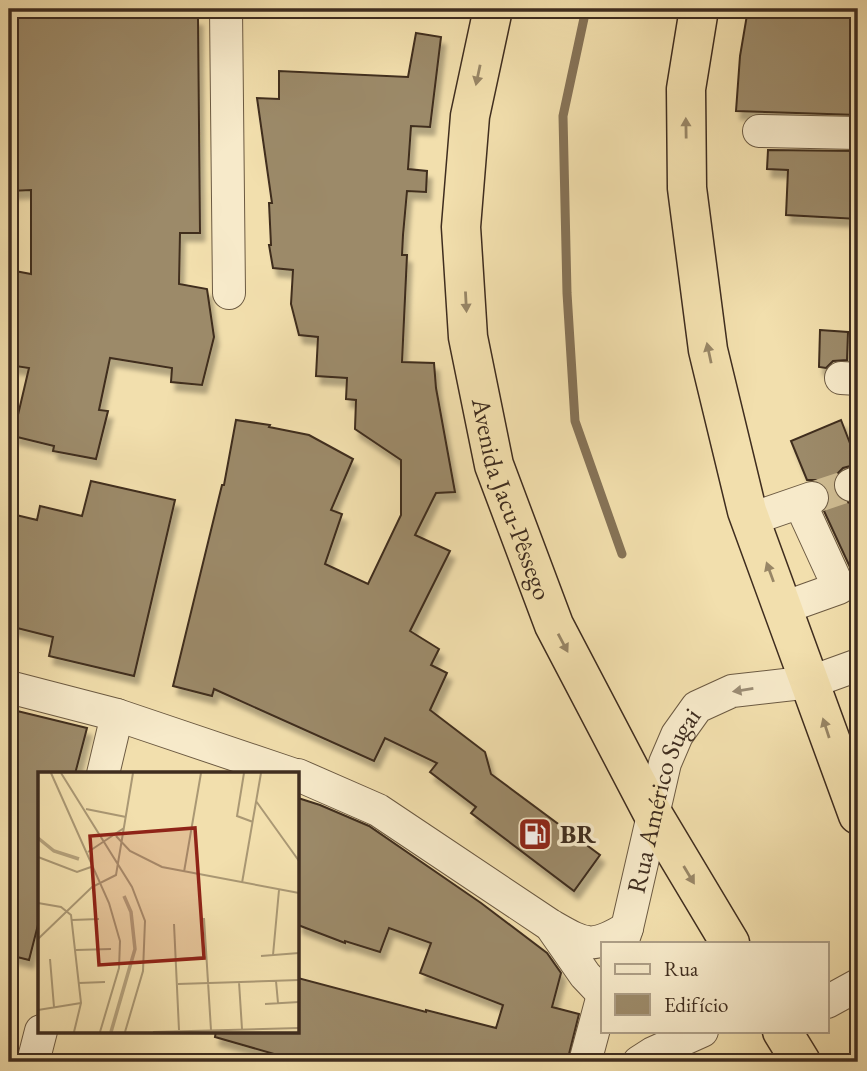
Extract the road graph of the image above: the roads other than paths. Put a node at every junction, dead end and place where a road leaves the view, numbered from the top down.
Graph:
1 (226, 9) edge
2 (493, 9) edge
3 (699, 9) edge
4 (759, 131) dead end
5 (858, 133) edge
6 (229, 293) dead end
7 (751, 519) junction
8 (849, 585) edge
9 (783, 608) junction
10 (858, 665) edge
11 (811, 682) junction
12 (9, 687) edge
13 (117, 715) junction
14 (103, 772) edge
15 (286, 772) edge
16 (299, 775) edge
17 (858, 815) edge
18 (654, 816) junction
19 (550, 925) junction
20 (625, 936) edge
21 (729, 942) edge
22 (858, 985) edge
23 (601, 993) edge
24 (828, 1001) edge
25 (601, 1002) edge
26 (41, 1032) edge
27 (699, 1032) edge
28 (783, 1032) edge
29 (642, 1049) edge
30 (33, 1062) edge
31 (585, 1062) edge
32 (801, 1062) edge

1 - 6 street
2 -> 18 highway, Avenida Jacu-Pêssego
7 -> 3 highway
4 - 5 street
7 - 8 street
9 -> 7 highway
8 - 9 street
9 - 11 highway
10 - 11 street, Rua Américo Sugai
17 -> 11 highway
11 -> 18 street, Rua Américo Sugai
12 - 13 street
13 - 14 street
13 - 15 street
16 - 19 street, Rua Américo Sugai
18 - 20 street, Rua Américo Sugai
18 -> 21 highway, Avenida Jacu-Pêssego
19 - 20 street, Rua Américo Sugai
19 - 23 street, Rua Américo Sugai
22 - 24 street
25 - 31 street, Rua Américo Sugai
26 - 30 street
27 - 29 street
28 - 32 highway

